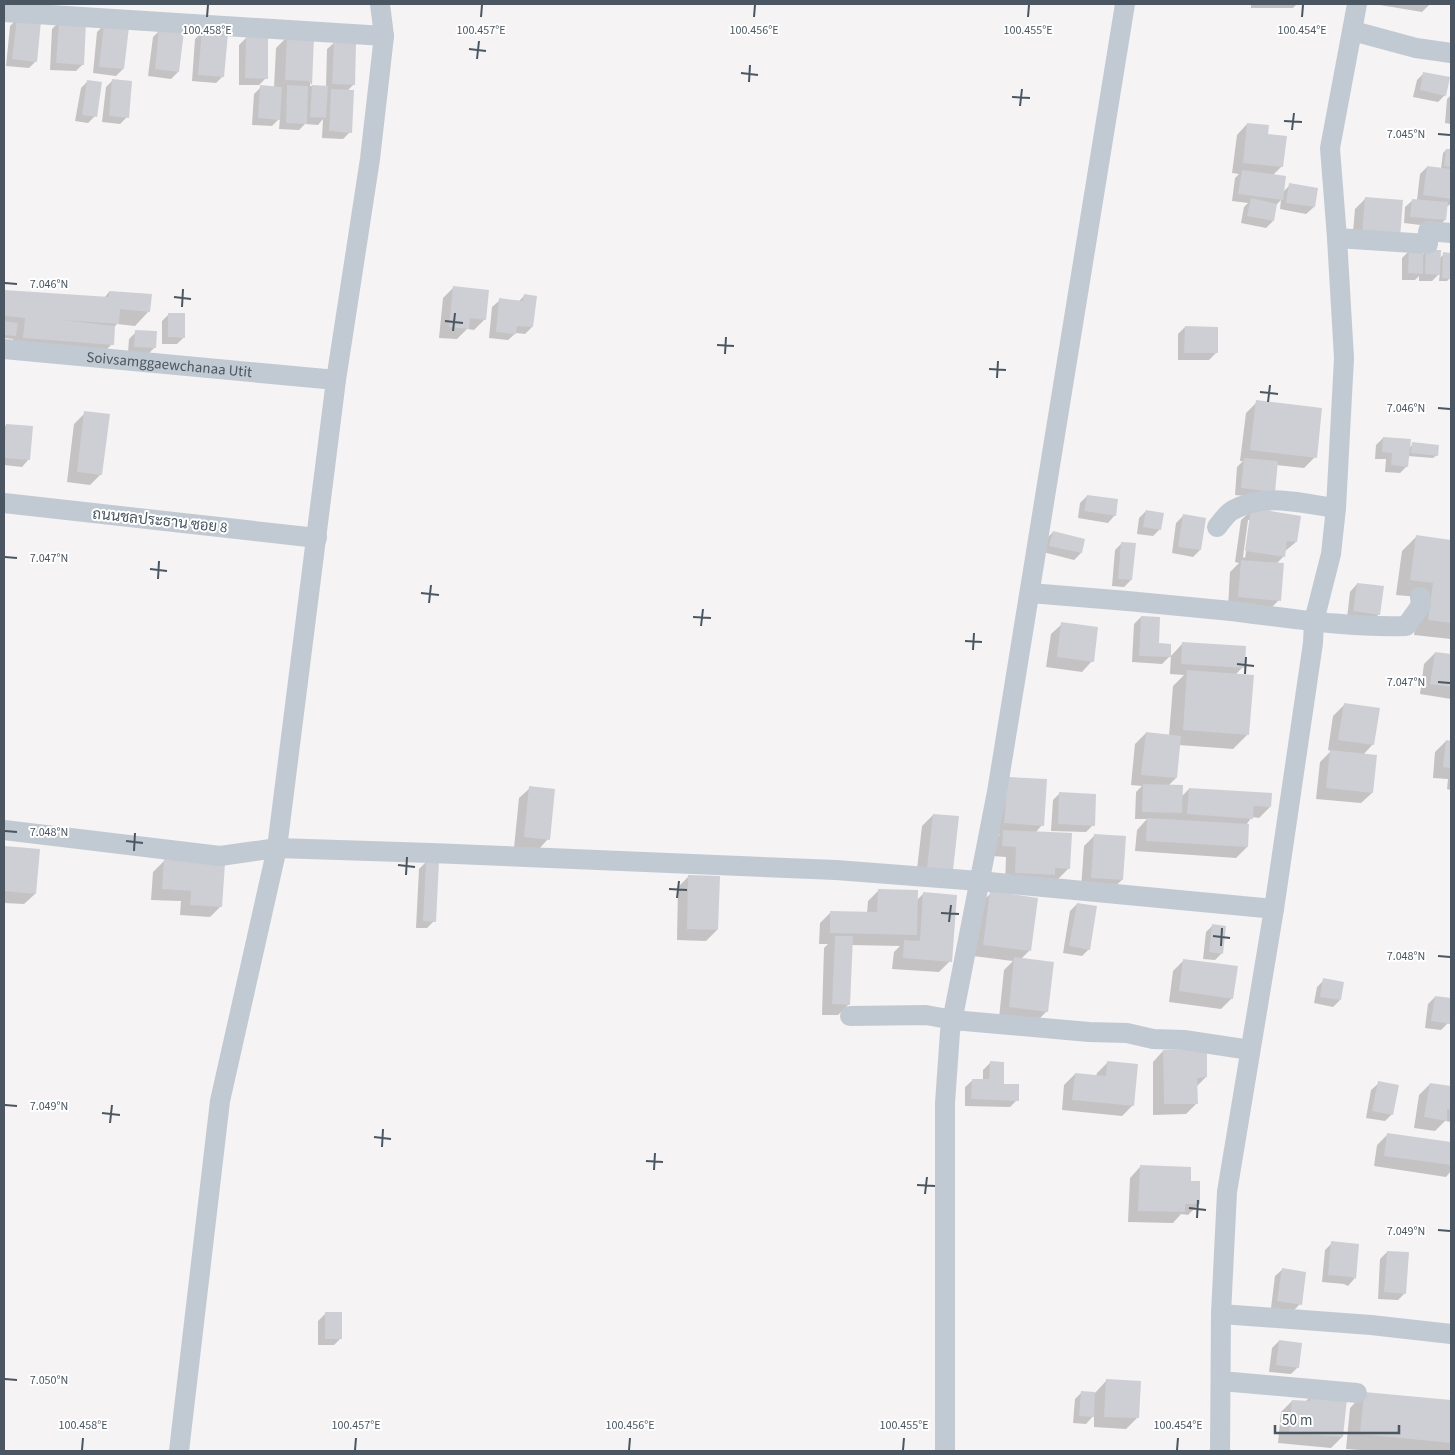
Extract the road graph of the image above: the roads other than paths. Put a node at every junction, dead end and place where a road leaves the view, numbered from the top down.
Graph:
1 (380, 4) edge
2 (1125, 4) edge
3 (1357, 4) edge
4 (4, 12) edge
5 (1353, 31) junction
6 (384, 36) junction
7 (1451, 53) edge
8 (1451, 234) edge
9 (1337, 238) junction
10 (4, 349) edge
11 (336, 380) junction
12 (4, 504) edge
13 (1336, 508) junction
14 (1217, 526) dead end
15 (317, 538) junction
16 (1030, 593) junction
17 (1420, 597) dead end
18 (1314, 621) junction
19 (4, 830) edge
20 (277, 848) junction
21 (980, 881) junction
22 (1274, 909) junction
23 (850, 1016) dead end
24 (953, 1020) junction
25 (1250, 1050) junction
26 (1221, 1314) junction
27 (1451, 1334) edge
28 (1221, 1381) junction
29 (1357, 1393) dead end
30 (178, 1451) edge
31 (945, 1451) edge
32 (1220, 1451) edge

1 - 6 street
2 - 16 street
3 - 5 street
4 - 6 street
5 - 7 street
5 - 9 street
6 - 11 street
8 - 9 street
9 - 13 street
10 - 11 street, Soivsamggaewchanaa Utit
11 - 15 street
12 - 15 street, ถนนชลประธาน ซอย 8
13 - 14 street
13 - 18 street
15 - 20 street
16 - 18 street
16 - 21 street
17 - 18 street
18 - 22 street
19 - 20 street
20 - 21 street
20 - 30 street
21 - 22 street
21 - 24 street
22 - 25 street
23 - 24 street
24 - 25 street
24 - 31 street
25 - 26 street
26 - 27 street
26 - 28 street
28 - 29 street
28 - 32 street

